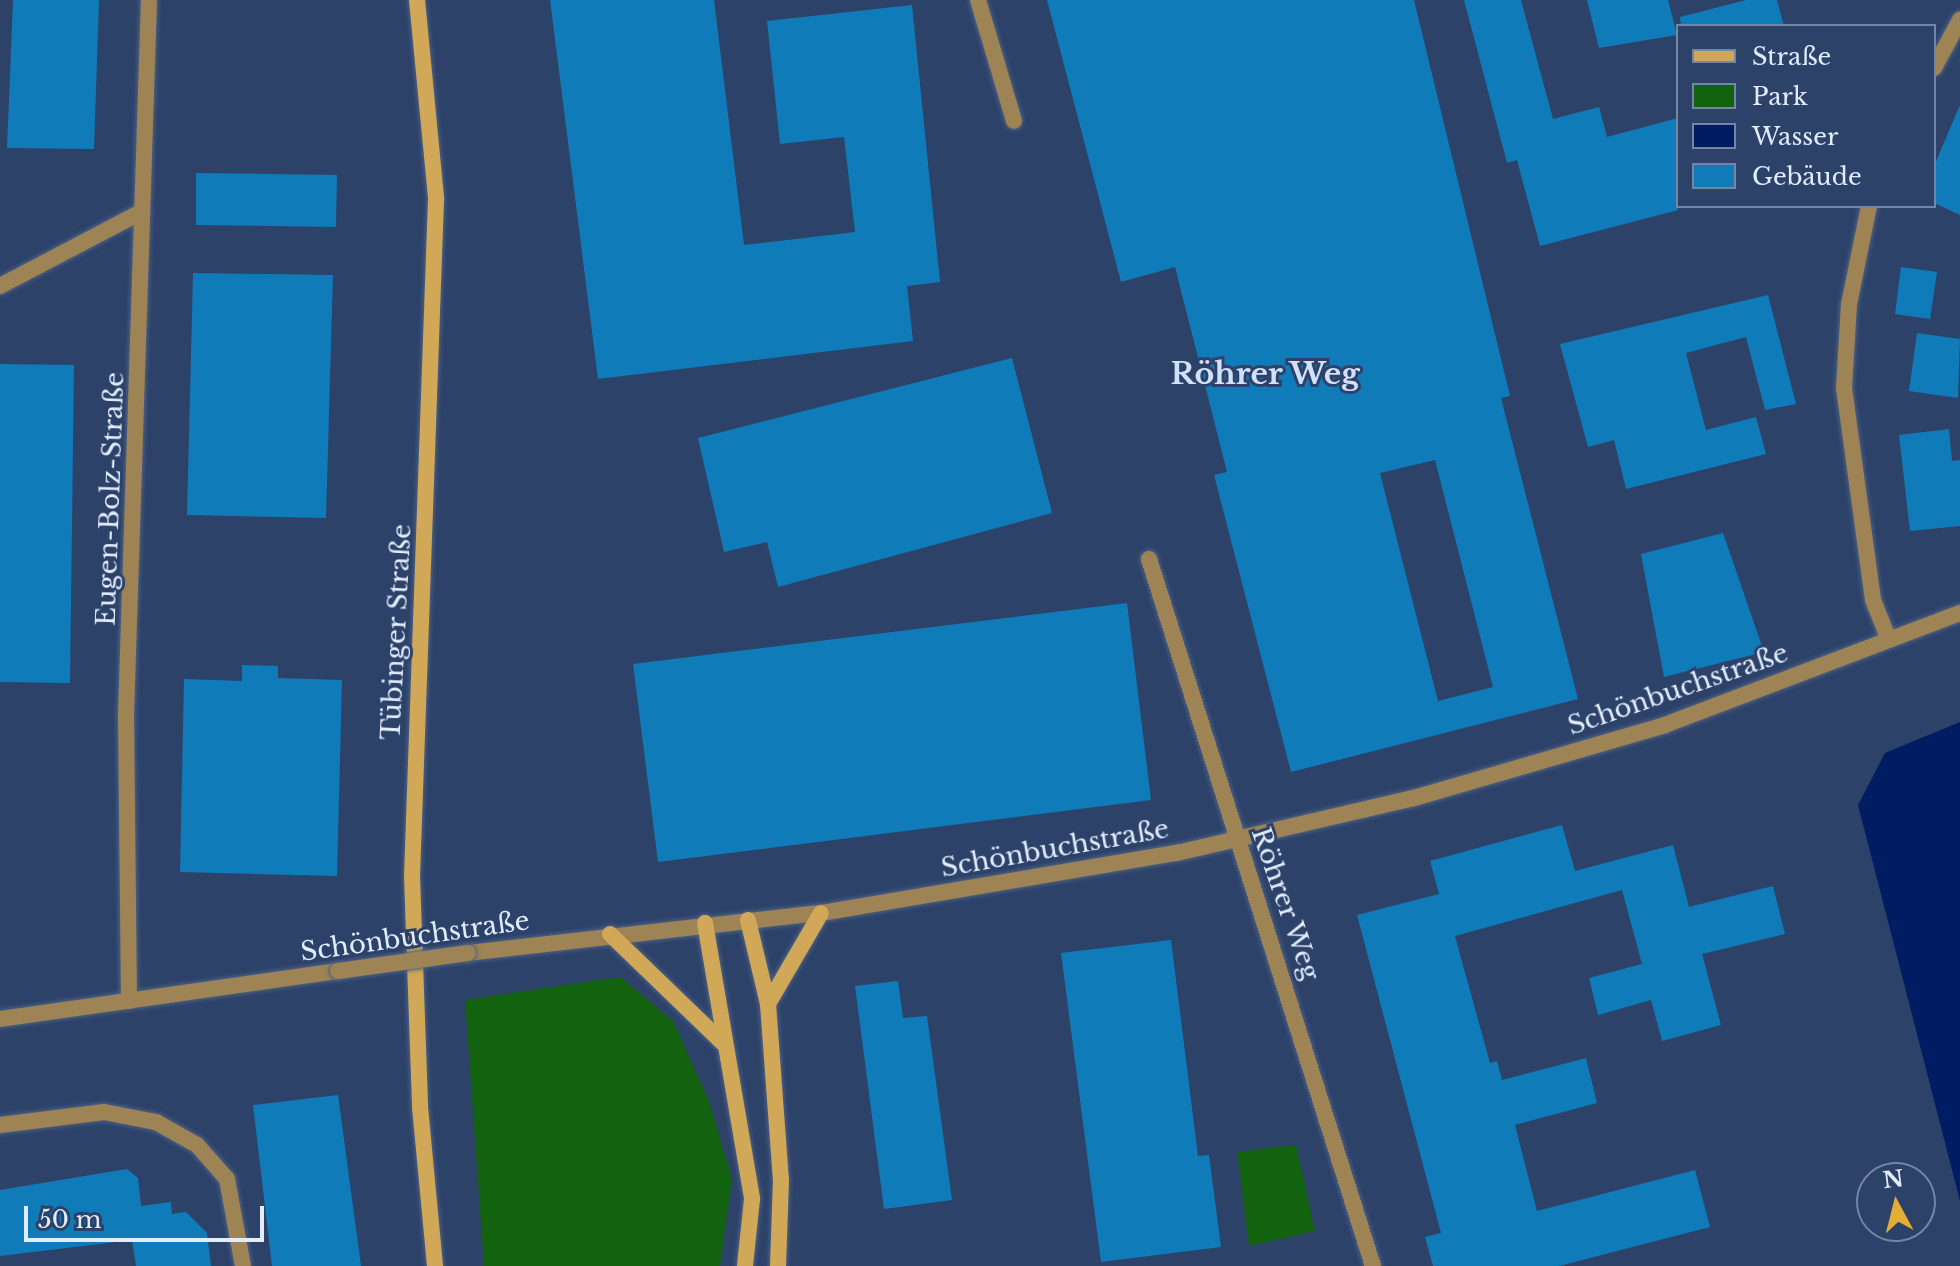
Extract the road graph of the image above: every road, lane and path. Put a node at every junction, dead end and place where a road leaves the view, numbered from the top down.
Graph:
1 (149, 0) edge
2 (417, 0) edge
3 (978, 0) edge
4 (1960, 20) edge
5 (1936, 64) edge
6 (1014, 121) dead end
7 (1869, 208) edge
8 (139, 213) junction
9 (0, 286) edge
10 (1149, 559) dead end
11 (1960, 613) edge
12 (1889, 640) junction
13 (1238, 839) junction
14 (821, 913) junction
15 (748, 920) junction
16 (705, 923) junction
17 (610, 934) junction
18 (129, 1001) junction
19 (768, 1004) junction
20 (0, 1019) edge
21 (723, 1043) junction
22 (0, 1125) edge
23 (243, 1266) edge
24 (435, 1266) edge
25 (745, 1266) edge
26 (778, 1266) edge
27 (1373, 1266) edge

1 - 8 street, Eugen-Bolz-Straße
2 - 24 main road, Tübinger Straße
3 - 6 street
4 - 5 street
7 - 12 street
8 - 9 street
8 - 18 street, Eugen-Bolz-Straße
10 - 13 street, Röhrer Weg
11 - 12 street, Schönbuchstraße
12 - 13 street, Schönbuchstraße
13 - 14 street, Schönbuchstraße
13 - 27 street, Röhrer Weg
14 - 15 street, Schönbuchstraße
14 - 19 main road
15 - 16 street, Schönbuchstraße
15 - 19 main road
16 - 17 street, Schönbuchstraße
16 - 21 main road
17 - 18 street, Schönbuchstraße, bridge
17 - 21 main road
18 - 20 street, Schönbuchstraße
19 - 26 main road
21 - 25 main road
22 - 23 street

